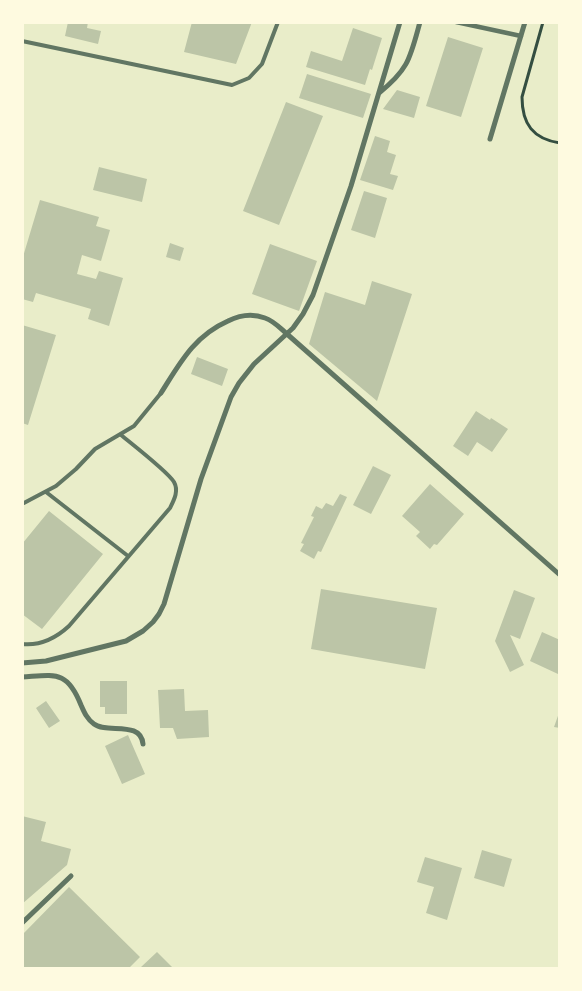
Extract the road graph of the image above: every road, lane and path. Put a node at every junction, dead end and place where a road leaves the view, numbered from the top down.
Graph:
1 (278, 22) edge
2 (400, 22) edge
3 (420, 22) edge
4 (456, 22) edge
5 (525, 22) edge
6 (543, 22) edge
7 (521, 36) junction
8 (22, 42) edge
9 (378, 94) junction
10 (490, 138) dead end
11 (560, 143) edge
12 (287, 334) junction
13 (161, 393) joint
14 (121, 435) junction
15 (46, 492) junction
16 (22, 504) edge
17 (128, 556) junction
18 (560, 575) edge
19 (22, 644) edge
20 (22, 663) edge
21 (22, 677) edge
22 (143, 744) dead end
23 (71, 876) dead end
24 (22, 923) edge

1 - 8 lane
2 - 9 street
3 - 9 street
4 - 7 street
5 - 7 street
6 - 11 path
7 - 10 street
9 - 12 street
12 - 13 street
12 - 18 street
12 - 20 street
13 - 14 lane
14 - 15 lane
14 - 17 lane
15 - 16 lane
15 - 17 lane
17 - 19 lane
21 - 22 street
23 - 24 street

